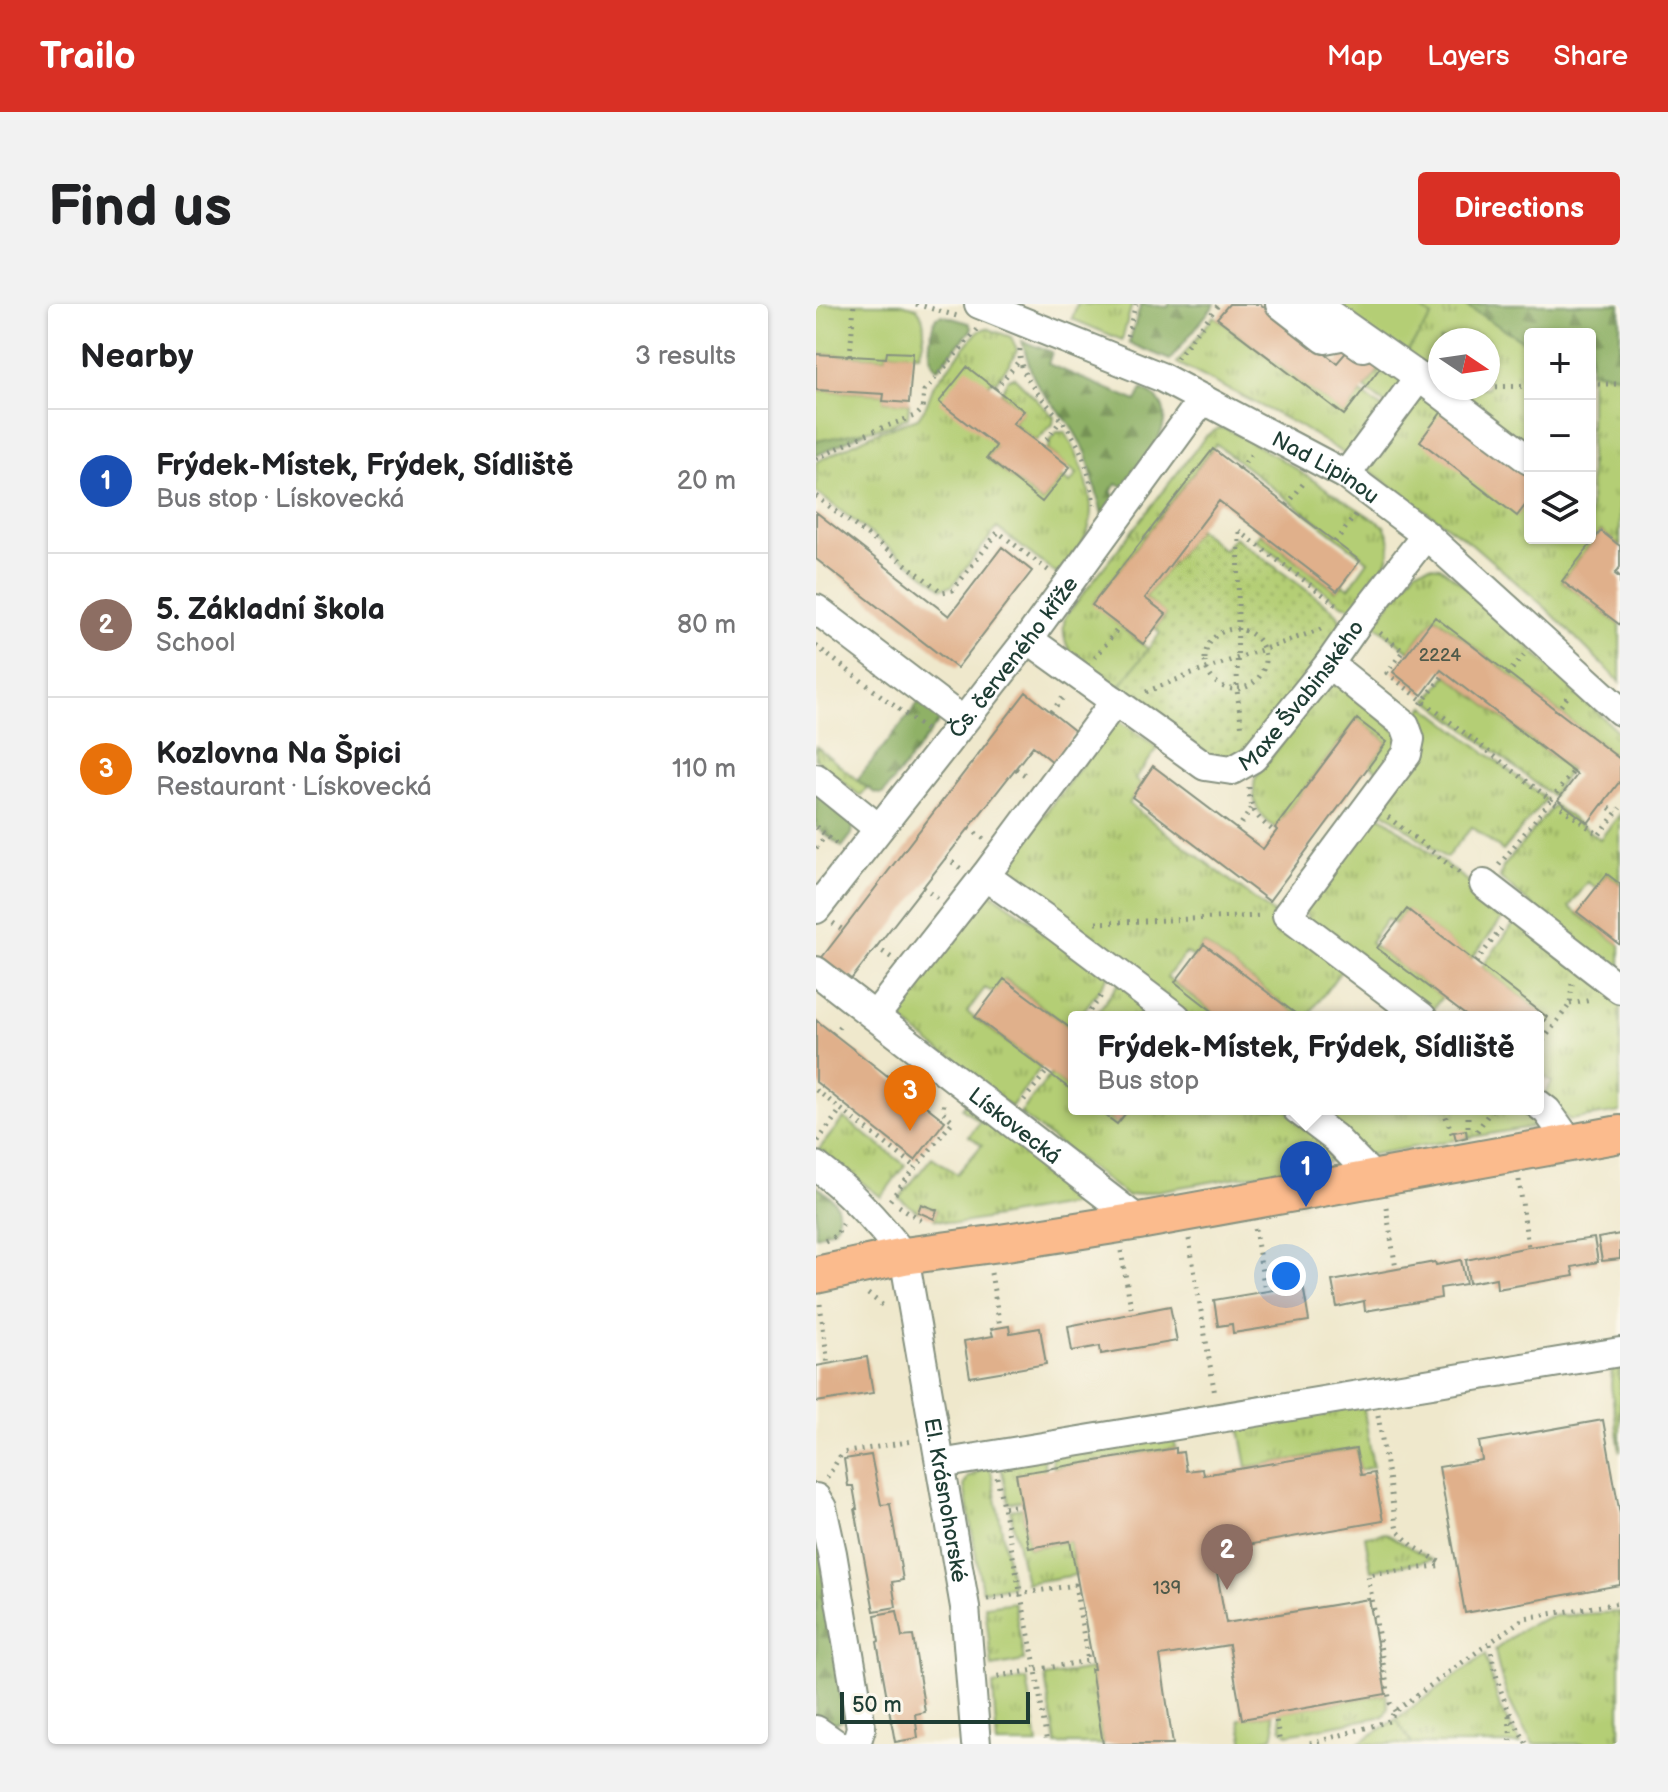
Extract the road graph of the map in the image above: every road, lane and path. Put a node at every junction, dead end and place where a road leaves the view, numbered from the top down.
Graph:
1 (854, 304) edge
2 (916, 304) edge
3 (979, 304) edge
4 (1136, 304) edge
5 (1219, 304) edge
6 (1280, 304) edge
7 (1315, 304) edge
8 (1330, 304) edge
9 (1017, 336) dead end
10 (1125, 345) dead end
11 (1380, 349) junction
12 (850, 356) dead end
13 (1019, 361) junction
14 (1161, 377) junction
15 (1419, 377) junction
16 (1596, 384) edge
17 (1620, 384) edge
18 (1524, 386) edge
19 (1500, 387) edge
20 (995, 389) dead end
21 (1203, 399) junction
22 (1061, 420) junction
23 (1477, 420) junction
24 (1524, 442) edge
25 (1042, 446) dead end
26 (1524, 455) edge
27 (816, 459) edge
28 (1311, 473) dead end
29 (1524, 473) edge
30 (1346, 475) junction
31 (816, 496) edge
32 (1287, 505) dead end
33 (1363, 506) dead end
34 (1095, 513) dead end
35 (1426, 535) junction
36 (1335, 542) dead end
37 (1058, 579) dead end
38 (816, 609) edge
39 (1359, 621) junction
40 (1237, 630) junction
41 (1028, 639) junction
42 (1532, 645) dead end
43 (816, 646) edge
44 (1263, 650) junction
45 (1237, 660) junction
46 (1329, 664) junction
47 (1206, 667) junction
48 (1445, 673) dead end
49 (1507, 675) dead end
50 (1237, 690) junction
51 (1115, 701) junction
52 (1423, 701) junction
53 (1620, 711) edge
54 (963, 721) junction
55 (1405, 725) junction
56 (933, 735) dead end
57 (1246, 764) junction
58 (1573, 772) dead end
59 (816, 778) edge
60 (1551, 800) junction
61 (1603, 803) dead end
62 (1371, 805) junction
63 (1251, 809) junction
64 (1618, 810) edge
65 (816, 827) edge
66 (878, 828) junction
67 (1237, 830) dead end
68 (1275, 832) dead end
69 (826, 835) junction
70 (842, 847) dead end
71 (816, 848) edge
72 (985, 876) junction
73 (1476, 882) junction
74 (816, 909) edge
75 (1517, 909) junction
76 (1287, 915) junction
77 (1054, 925) junction
78 (1576, 955) junction
79 (1476, 962) dead end
80 (816, 971) edge
81 (1620, 989) edge
82 (1168, 1011) edge
83 (1414, 1011) edge
84 (875, 1016) junction
85 (1544, 1039) edge
86 (1047, 1071) dead end
87 (816, 1090) edge
88 (841, 1109) junction
89 (1544, 1109) edge
90 (1305, 1115) edge
91 (1445, 1115) edge
92 (1468, 1115) edge
93 (1488, 1115) edge
94 (1009, 1120) junction
95 (953, 1121) dead end
96 (1620, 1134) edge
97 (816, 1143) edge
98 (1570, 1143) junction
99 (1456, 1145) dead end
100 (816, 1166) edge
101 (916, 1167) junction
102 (1518, 1172) dead end
103 (1379, 1186) junction
104 (894, 1194) dead end
105 (1253, 1215) dead end
106 (1187, 1227) dead end
107 (1128, 1229) junction
108 (1528, 1247) dead end
109 (904, 1256) junction
110 (988, 1259) dead end
111 (1396, 1269) dead end
112 (816, 1275) edge
113 (1265, 1291) dead end
114 (1132, 1313) dead end
115 (1000, 1327) dead end
116 (1620, 1352) edge
117 (828, 1364) dead end
118 (1374, 1391) junction
119 (1219, 1418) junction
120 (914, 1441) dead end
121 (993, 1456) junction
122 (940, 1464) junction
123 (819, 1492) edge
124 (1022, 1505) dead end
125 (1004, 1507) junction
126 (1021, 1594) junction
127 (1620, 1603) edge
128 (965, 1607) junction
129 (1490, 1644) junction
130 (1036, 1670) junction
131 (972, 1680) junction
132 (1395, 1711) junction
133 (1275, 1713) dead end
134 (1509, 1714) junction
135 (816, 1730) edge
136 (836, 1744) edge
137 (856, 1744) edge
138 (976, 1744) edge
139 (1047, 1744) edge
140 (1280, 1744) edge
141 (1310, 1744) edge
142 (1511, 1744) edge
143 (1527, 1744) edge

1 - 12 path
2 - 27 path
3 - 14 street, Nad Lipinou
4 - 10 path
5 - 14 path
6 - 11 street
7 - 11 street
8 - 11 street
9 - 13 path
11 - 15 street
13 - 20 path
13 - 22 path
14 - 21 street, Nad Lipinou
15 - 23 street
15 - 30 street
16 - 17 path
18 - 19 path
21 - 30 street, Nad Lipinou
21 - 41 street, Čs. červeného kříže
22 - 25 path
22 - 34 path
23 - 24 street
23 - 26 street
23 - 29 street
28 - 32 path
30 - 35 street, Nad Lipinou
31 - 37 path
33 - 36 path
35 - 39 street, Maxe Švabinského
35 - 53 street, Nad Lipinou
38 - 54 street
39 - 40 path
39 - 44 path
39 - 46 street, Maxe Švabinského
39 - 52 path
40 - 44 path
40 - 45 path
40 - 47 path
41 - 51 street, Maxe Švabinského
41 - 54 street, Čs. červeného kříže
42 - 49 path
43 - 56 path
44 - 45 path
44 - 50 path
45 - 47 path
45 - 50 path
46 - 55 street
46 - 57 street, Maxe Švabinského
47 - 50 path
47 - 51 path
48 - 52 path
50 - 57 path
51 - 57 street, Maxe Švabinského
51 - 72 street
52 - 55 path
52 - 60 path
54 - 66 street, Čs. červeného kříže
55 - 62 street
57 - 63 path
58 - 60 path
59 - 66 street
60 - 64 path
60 - 73 path
61 - 64 path
62 - 73 path
62 - 76 street
63 - 67 path
63 - 68 path
65 - 69 path
66 - 74 street, Čs. červeného kříže
69 - 70 path
69 - 71 path
72 - 77 street
72 - 84 street
73 - 75 street
75 - 78 street
75 - 79 path
76 - 77 path
76 - 83 street
77 - 82 street
78 - 81 street
78 - 85 path
80 - 84 street, Lískovecká
84 - 94 street, Lískovecká
86 - 94 path
87 - 88 path
88 - 97 path
88 - 101 path
89 - 98 street
90 - 103 street
91 - 99 path
92 - 93 path
94 - 107 street, Lískovecká
95 - 101 path
96 - 98 main road
98 - 103 main road
100 - 109 street
101 - 104 path
102 - 108 path
103 - 107 main road
103 - 111 path
105 - 113 path
106 - 119 path
107 - 109 main road
107 - 114 path
109 - 112 main road
109 - 122 street, El. Krásnohorské
110 - 115 path
112 - 117 path
116 - 118 street
118 - 119 street
118 - 132 path
119 - 121 street
120 - 123 path
121 - 122 street
121 - 125 path
122 - 128 street, El. Krásnohorské
123 - 137 street
124 - 125 path
125 - 126 path
126 - 128 path
126 - 130 path
126 - 130 path
127 - 129 path
128 - 131 street, El. Krásnohorské
129 - 132 path
129 - 134 path
130 - 131 path
130 - 139 path
131 - 138 street, El. Krásnohorské
132 - 141 path
133 - 140 path
134 - 142 path
134 - 143 path
135 - 136 street

